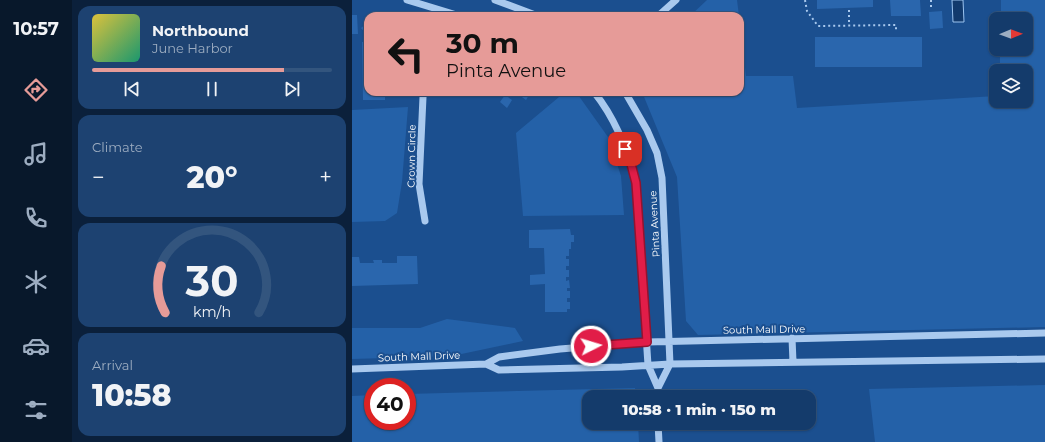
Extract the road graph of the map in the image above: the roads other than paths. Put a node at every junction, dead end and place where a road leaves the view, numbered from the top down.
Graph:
1 (407, 0) edge
2 (495, 0) edge
3 (676, 0) edge
4 (446, 12) edge
5 (527, 12) edge
6 (662, 12) edge
7 (423, 96) edge
8 (597, 96) edge
9 (627, 96) edge
10 (425, 221) dead end
11 (1045, 333) edge
12 (792, 338) junction
13 (670, 341) junction
14 (647, 342) junction
15 (1045, 359) edge
16 (793, 362) junction
17 (486, 364) junction
18 (670, 364) junction
19 (648, 365) junction
20 (352, 369) edge
21 (658, 388) joint
22 (658, 430) edge
23 (659, 442) edge

1 - 4 street
2 - 5 street
3 - 6 street
7 - 10 street, Crown Circle
8 - 14 street, Pinta Avenue
9 - 13 street, Pinta Avenue
11 - 12 street, South Mall Drive
12 - 13 street, South Mall Drive
12 - 16 street
13 - 14 street, South Mall Drive
13 - 18 street, Pinta Avenue
14 - 17 street, South Mall Drive
14 - 19 street, Pinta Avenue
15 - 16 street, South Mall Drive
16 - 18 street, South Mall Drive
17 - 19 street, South Mall Drive
17 - 20 street, South Mall Drive
18 - 19 street, South Mall Drive
18 - 21 street
19 - 21 street
22 - 23 street

